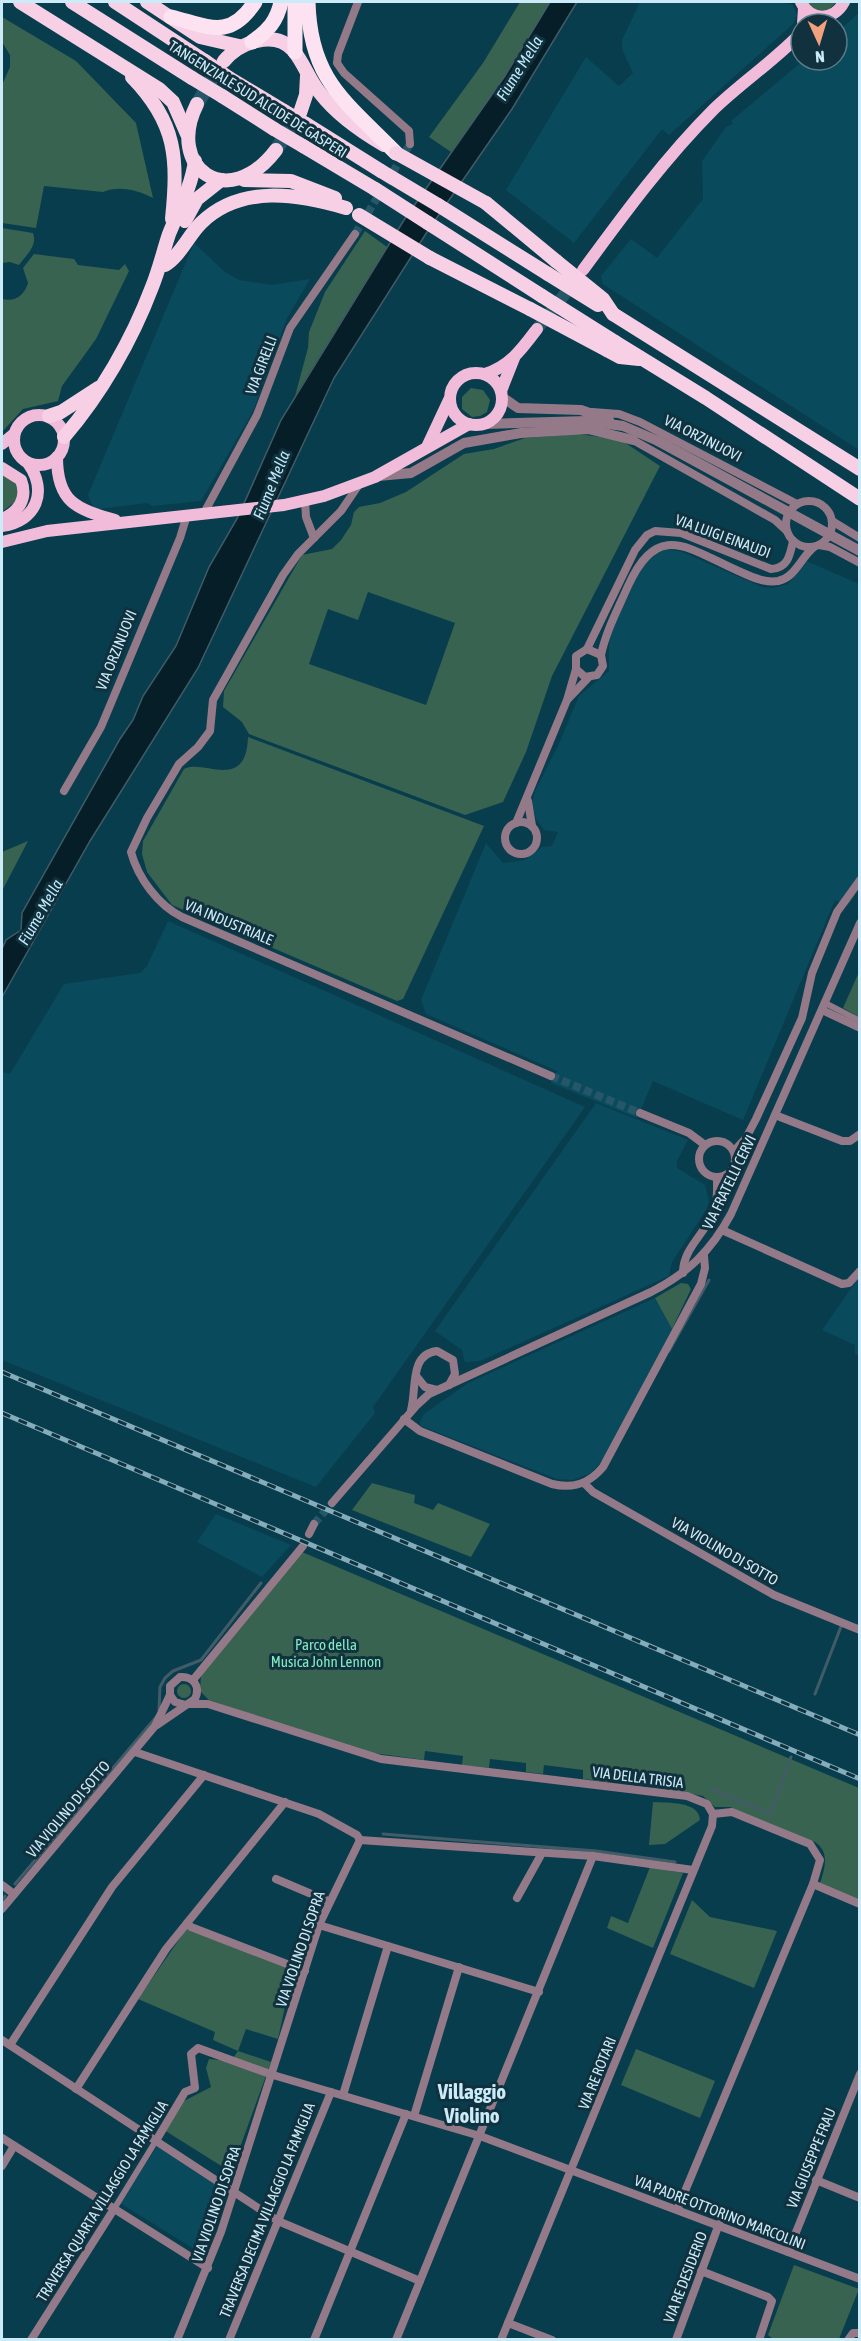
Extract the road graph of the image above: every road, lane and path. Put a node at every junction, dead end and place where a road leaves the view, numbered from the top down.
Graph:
1 (20, 2) edge
2 (72, 2) edge
3 (115, 2) edge
4 (147, 2) edge
5 (255, 2) edge
6 (281, 2) edge
7 (295, 2) edge
8 (308, 2) edge
9 (358, 2) edge
10 (171, 17) junction
11 (246, 44) junction
12 (789, 46) edge
13 (295, 52) junction
14 (116, 61) junction
15 (224, 61) tunnel mouth
16 (307, 76) junction
17 (197, 104) tunnel mouth
18 (303, 118) junction
19 (187, 134) junction
20 (410, 144) dead end
21 (276, 150) tunnel mouth
22 (396, 153) junction
23 (195, 161) junction
24 (221, 180) junction
25 (239, 180) junction
26 (346, 208) junction
27 (170, 232) junction
28 (355, 234) tunnel mouth
29 (165, 265) junction
30 (583, 270) tunnel mouth
31 (152, 287) junction
32 (613, 314) junction
33 (537, 329) tunnel mouth
34 (611, 346) junction
35 (514, 358) junction
36 (485, 374) junction
37 (99, 387) junction
38 (502, 394) junction
39 (449, 399) junction
40 (591, 412) junction
41 (49, 416) junction
42 (602, 423) junction
43 (469, 424) junction
44 (486, 424) junction
45 (623, 426) junction
46 (14, 434) junction
47 (64, 438) junction
48 (633, 440) junction
49 (2, 444) edge
50 (427, 448) junction
51 (2, 452) edge
52 (57, 457) junction
53 (24, 460) junction
54 (2, 468) edge
55 (860, 469) edge
56 (375, 477) junction
57 (360, 483) junction
58 (860, 499) edge
59 (305, 501) junction
60 (797, 504) junction
61 (204, 513) junction
62 (187, 515) junction
63 (2, 519) edge
64 (119, 521) junction
65 (832, 521) junction
66 (2, 526) edge
67 (47, 531) junction
68 (787, 531) junction
69 (2, 533) edge
70 (314, 538) junction
71 (860, 538) edge
72 (793, 541) junction
73 (2, 542) edge
74 (816, 546) junction
75 (860, 551) edge
76 (860, 563) edge
77 (587, 649) junction
78 (601, 655) junction
79 (576, 669) junction
80 (590, 677) junction
81 (567, 700) junction
82 (64, 791) dead end
83 (528, 799) junction
84 (516, 823) junction
85 (532, 826) junction
86 (860, 880) edge
87 (860, 923) edge
88 (823, 1006) junction
89 (860, 1021) edge
90 (860, 1028) edge
91 (551, 1076) tunnel mouth
92 (640, 1113) tunnel mouth
93 (775, 1115) junction
94 (860, 1134) edge
95 (705, 1145) junction
96 (734, 1151) junction
97 (717, 1178) junction
98 (722, 1230) junction
99 (704, 1256) junction
100 (860, 1271) edge
101 (683, 1273) junction
102 (484, 1367) junction
103 (456, 1369) junction
104 (417, 1377) junction
105 (448, 1386) junction
106 (437, 1390) junction
107 (411, 1411) junction
108 (404, 1419) junction
109 (584, 1483) junction
110 (332, 1503) tunnel mouth
111 (314, 1524) tunnel mouth
112 (309, 1534) dead end
113 (303, 1546) dead end
114 (860, 1630) edge
115 (193, 1680) junction
116 (198, 1694) junction
117 (170, 1695) junction
118 (188, 1704) junction
119 (208, 1704) junction
120 (155, 1726) junction
121 (135, 1752) junction
122 (204, 1775) junction
123 (285, 1802) junction
124 (713, 1814) junction
125 (360, 1840) junction
126 (542, 1854) junction
127 (593, 1856) junction
128 (693, 1870) junction
129 (276, 1879) dead end
130 (813, 1884) junction
131 (2, 1885) edge
132 (14, 1894) junction
133 (518, 1898) dead end
134 (328, 1901) junction
135 (860, 1904) edge
136 (2, 1909) edge
137 (187, 1923) junction
138 (319, 1925) junction
139 (388, 1946) junction
140 (459, 1967) junction
141 (305, 1971) junction
142 (539, 1992) junction
143 (2, 2040) edge
144 (10, 2045) junction
145 (198, 2048) joint
146 (860, 2074) edge
147 (273, 2075) junction
148 (76, 2089) junction
149 (331, 2092) junction
150 (343, 2095) junction
151 (405, 2114) junction
152 (414, 2116) junction
153 (480, 2136) junction
154 (2, 2138) edge
155 (157, 2139) junction
156 (14, 2146) junction
157 (2, 2166) edge
158 (571, 2172) junction
159 (816, 2180) junction
160 (235, 2191) junction
161 (860, 2198) edge
162 (678, 2208) junction
163 (114, 2209) junction
164 (278, 2221) junction
165 (719, 2224) junction
166 (350, 2251) junction
167 (788, 2252) junction
168 (208, 2268) junction
169 (701, 2271) junction
170 (860, 2279) edge
171 (420, 2281) junction
172 (508, 2323) junction
173 (860, 2333) edge
174 (31, 2340) edge
175 (177, 2340) edge
176 (229, 2340) edge
177 (314, 2340) edge
178 (396, 2340) edge
179 (501, 2340) edge
180 (552, 2340) edge
181 (675, 2340) edge
182 (759, 2340) edge
183 (848, 2340) edge

1 - 14 highway
2 - 34 highway, TANGENZIALE SUD ALCIDE DE GASPERI, bridge
3 - 18 highway, TANGENZIALE SUD ALCIDE DE GASPERI, bridge
4 - 10 highway
5 - 10 highway
6 - 11 highway
7 - 13 highway
8 - 22 highway
9 - 20 street
10 - 11 highway
11 - 13 highway
11 - 15 highway
12 - 30 main road
13 - 16 highway
14 - 19 highway
14 - 27 highway
16 - 18 highway
16 - 22 highway
17 - 19 highway
18 - 32 highway, TANGENZIALE SUD ALCIDE DE GASPERI, bridge
19 - 23 highway
21 - 25 highway
22 - 32 highway, bridge
23 - 24 highway
23 - 27 highway
24 - 25 highway
24 - 29 highway
25 - 26 highway
26 - 29 highway
26 - 34 highway, bridge
27 - 31 highway
28 - 61 street, VIA GIRELLI
29 - 31 highway
31 - 37 highway
32 - 55 highway, TANGENZIALE SUD ALCIDE DE GASPERI
33 - 35 main road
34 - 58 highway
35 - 36 main road
35 - 38 main road
36 - 38 main road
36 - 39 main road
37 - 41 highway
37 - 47 highway
38 - 40 street, VIA ORZINUOVI
38 - 44 main road
39 - 43 main road
39 - 50 main road
40 - 45 street, VIA ORZINUOVI
40 - 60 street, VIA ORZINUOVI
41 - 46 main road
41 - 47 main road
42 - 44 street
42 - 45 street
42 - 48 street, VIA LUIGI EINAUDI
43 - 44 main road
43 - 50 main road
45 - 75 street, bridge
46 - 49 main road
46 - 53 main road
47 - 52 main road
48 - 56 street, VIA LUIGI EINAUDI
48 - 68 street, VIA LUIGI EINAUDI
50 - 56 main road
51 - 53 main road
52 - 53 main road
52 - 64 main road
53 - 66 main road
54 - 63 main road
56 - 57 main road
57 - 59 main road
57 - 70 street, VIA INDUSTRIALE
59 - 61 main road
59 - 70 street
60 - 65 street
60 - 68 street, VIA LUIGI EINAUDI
61 - 62 main road
62 - 64 main road
62 - 82 street, VIA ORZINUOVI
64 - 67 main road
65 - 71 street
65 - 74 street, VIA LUIGI EINAUDI
67 - 69 main road
67 - 73 main road
68 - 72 street, VIA LUIGI EINAUDI
70 - 91 street, VIA INDUSTRIALE
72 - 74 street, VIA LUIGI EINAUDI
72 - 77 street, VIA LUIGI EINAUDI
74 - 76 street, VIA LUIGI EINAUDI
74 - 78 street, VIA LUIGI EINAUDI
77 - 78 street
77 - 79 street, VIA LUIGI EINAUDI
78 - 80 street, VIA LUIGI EINAUDI
79 - 80 street
79 - 81 street, VIA LUIGI EINAUDI
80 - 81 street, VIA LUIGI EINAUDI
81 - 83 street, VIA LUIGI EINAUDI
83 - 84 street, VIA LUIGI EINAUDI
83 - 85 street, VIA LUIGI EINAUDI
84 - 85 street
84 - 85 street
86 - 96 street
87 - 88 street, VIA FRATELLI CERVI
88 - 89 street
88 - 90 street
88 - 93 street, VIA FRATELLI CERVI
92 - 95 street
93 - 94 street
93 - 98 street, VIA FRATELLI CERVI
95 - 96 street
95 - 97 street
96 - 97 street
97 - 101 street
98 - 99 street, VIA FRATELLI CERVI
98 - 100 street
99 - 101 street, VIA FRATELLI CERVI
99 - 109 street
101 - 102 street, VIA FRATELLI CERVI
102 - 103 street, VIA FRATELLI CERVI
102 - 105 street, VIA FRATELLI CERVI
103 - 104 street
103 - 105 street
104 - 106 street
104 - 107 street
105 - 106 street, VIA FRATELLI CERVI
106 - 107 street, VIA FRATELLI CERVI
107 - 108 street, VIA FRATELLI CERVI
108 - 109 street
108 - 110 street
109 - 114 street, VIA VIOLINO DI SOTTO
111 - 112 street
113 - 115 street
115 - 116 street
115 - 117 street, VIA VIOLINO DI SOTTO
116 - 118 street, VIA VIOLINO DI SOTTO
116 - 119 street, VIA DELLA TRISIA
117 - 118 street
117 - 120 street, VIA VIOLINO DI SOTTO
118 - 119 street, VIA DELLA TRISIA
118 - 120 street, VIA VIOLINO DI SOTTO
119 - 124 street, VIA DELLA TRISIA
120 - 121 street, VIA VIOLINO DI SOTTO
121 - 122 street
121 - 132 street, VIA VIOLINO DI SOTTO
122 - 123 street
122 - 144 street
123 - 125 street
123 - 137 street
124 - 128 street, VIA RE ROTARI
124 - 130 street
125 - 126 street
125 - 134 street, VIA VIOLINO DI SOPRA
126 - 127 street
126 - 133 street
127 - 128 street
127 - 142 street
128 - 158 street, VIA RE ROTARI
129 - 134 street, VIA VIOLINO DI SOPRA
130 - 135 street
130 - 162 street
131 - 132 street
132 - 136 street, VIA VIOLINO DI SOTTO
134 - 138 street, VIA VIOLINO DI SOPRA
137 - 141 street
137 - 148 street
138 - 139 street
138 - 141 street, VIA VIOLINO DI SOPRA
139 - 140 street
139 - 150 street
140 - 142 street
140 - 152 street
141 - 147 street, VIA VIOLINO DI SOPRA
142 - 153 street
143 - 144 street
144 - 148 street
145 - 147 street, VIA PADRE OTTORINO MARCOLINI
145 - 155 street, TRAVERSA QUARTA VILLAGGIO LA FAMIGLIA
146 - 159 street, VIA GIUSEPPE FRAU
147 - 149 street, VIA PADRE OTTORINO MARCOLINI
147 - 160 street, VIA VIOLINO DI SOPRA
148 - 155 street
149 - 150 street, VIA PADRE OTTORINO MARCOLINI
149 - 164 street, TRAVERSA DECIMA VILLAGGIO LA FAMIGLIA
150 - 151 street, VIA PADRE OTTORINO MARCOLINI
151 - 152 street, VIA PADRE OTTORINO MARCOLINI
151 - 166 street
152 - 153 street, VIA PADRE OTTORINO MARCOLINI
153 - 158 street, VIA PADRE OTTORINO MARCOLINI
153 - 171 street
154 - 156 street
155 - 160 street
155 - 163 street, TRAVERSA QUARTA VILLAGGIO LA FAMIGLIA
156 - 157 street
156 - 163 street
158 - 162 street, VIA PADRE OTTORINO MARCOLINI
158 - 172 street, VIA RE ROTARI
159 - 161 street
159 - 167 street, VIA GIUSEPPE FRAU
160 - 164 street
160 - 168 street, VIA VIOLINO DI SOPRA
162 - 165 street, VIA PADRE OTTORINO MARCOLINI
163 - 168 street
163 - 174 street, TRAVERSA QUARTA VILLAGGIO LA FAMIGLIA
164 - 166 street
164 - 176 street, TRAVERSA DECIMA VILLAGGIO LA FAMIGLIA
165 - 167 street, VIA PADRE OTTORINO MARCOLINI
165 - 169 street, VIA RE DESIDERIO
166 - 171 street
166 - 177 street
167 - 170 street, VIA PADRE OTTORINO MARCOLINI
168 - 175 street, VIA VIOLINO DI SOPRA
169 - 181 street, VIA RE DESIDERIO
169 - 182 street
171 - 178 street
172 - 179 street, VIA RE ROTARI
172 - 180 street
173 - 183 street

